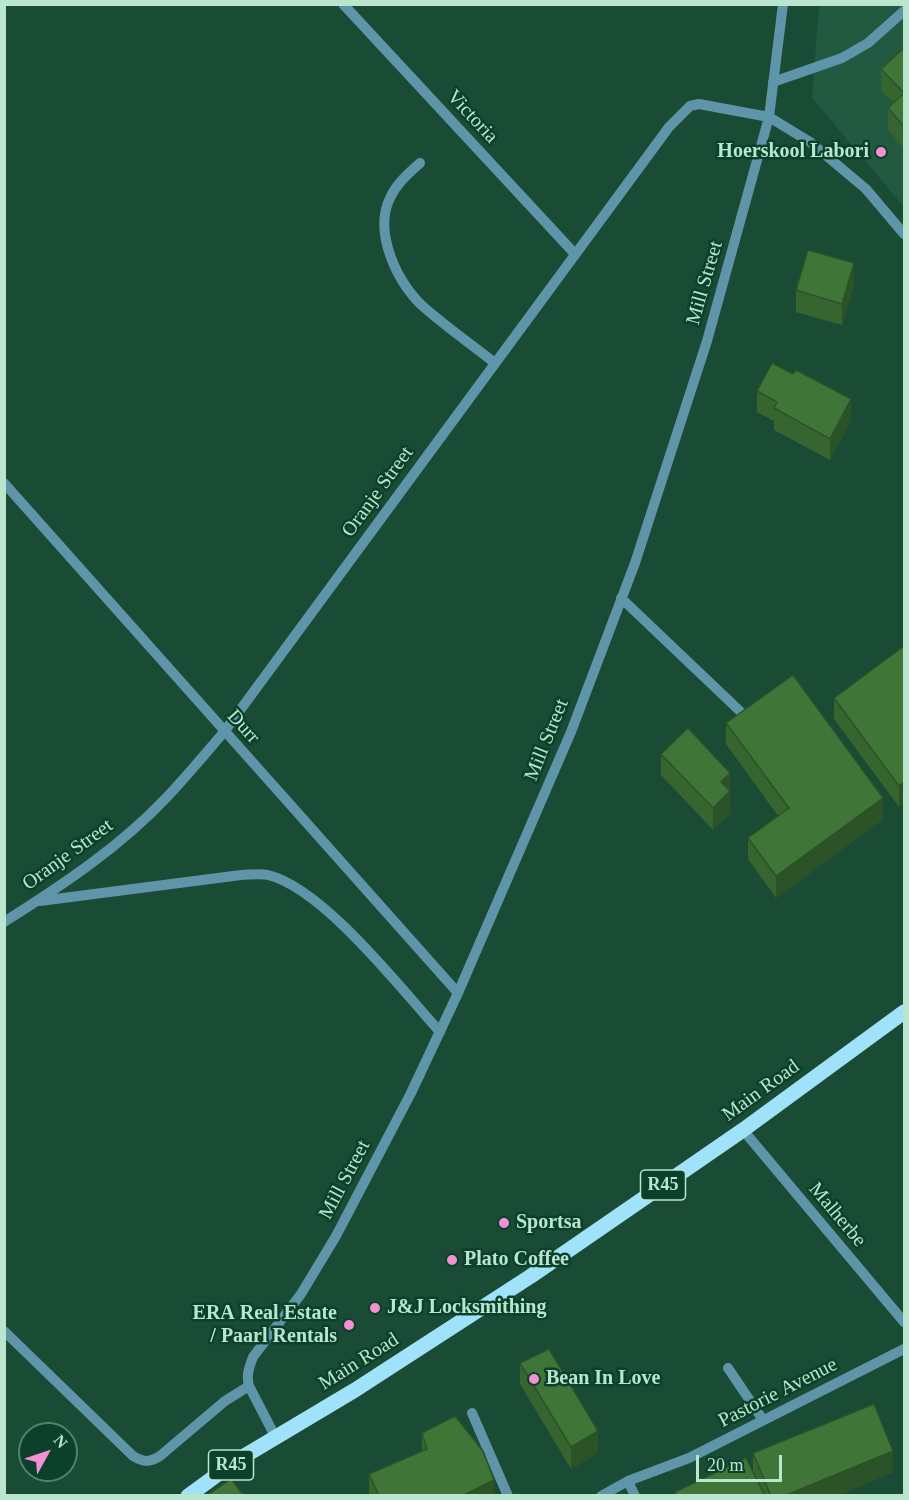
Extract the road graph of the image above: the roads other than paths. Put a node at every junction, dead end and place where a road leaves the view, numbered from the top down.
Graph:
1 (343, 4) edge
2 (783, 4) edge
3 (904, 11) edge
4 (773, 82) junction
5 (769, 117) junction
6 (420, 163) dead end
7 (904, 234) edge
8 (575, 254) junction
9 (495, 363) junction
10 (5, 485) edge
11 (621, 598) junction
12 (744, 716) edge
13 (224, 732) junction
14 (38, 901) junction
15 (4, 922) edge
16 (458, 993) junction
17 (904, 1012) edge
18 (440, 1032) junction
19 (743, 1130) junction
20 (904, 1322) edge
21 (4, 1331) edge
22 (904, 1350) edge
23 (728, 1368) dead end
24 (249, 1386) junction
25 (472, 1413) dead end
26 (763, 1420) junction
27 (276, 1438) junction
28 (628, 1481) junction
29 (188, 1496) edge
30 (508, 1496) edge
31 (601, 1496) edge
32 (635, 1496) edge

1 - 8 street, Victoria
2 - 4 street, Mill Street
3 - 4 street
4 - 5 street, Mill Street
5 - 7 street
5 - 8 street, Oranje Street
5 - 11 street, Mill Street
6 - 9 street
8 - 9 street, Oranje Street
9 - 13 street, Oranje Street
10 - 13 street, Durr
11 - 12 street
11 - 16 street, Mill Street
13 - 14 street, Oranje Street
13 - 16 street, Durr
14 - 15 street, Oranje Street
14 - 18 street
16 - 18 street, Mill Street
17 - 19 main road, Main Road / R45
18 - 24 street, Mill Street
19 - 20 street, Malherbe
19 - 27 main road, Main Road / R45
21 - 24 street
22 - 26 street, Pastorie Avenue
23 - 26 street
24 - 27 street
25 - 30 street
26 - 28 street, Pastorie Avenue
27 - 29 main road, Main Road / R45
28 - 31 street, Pastorie Avenue
28 - 32 street

